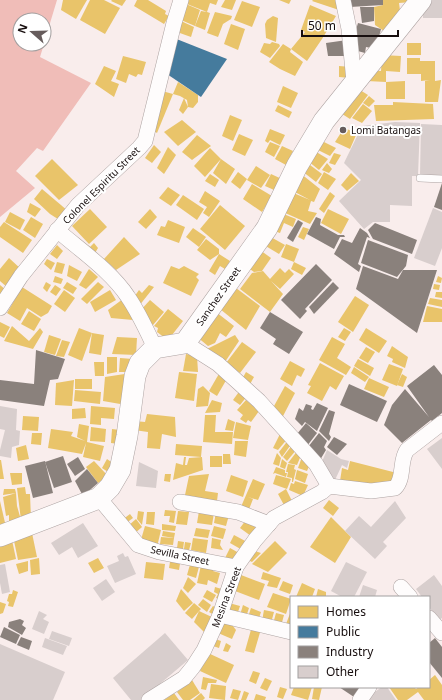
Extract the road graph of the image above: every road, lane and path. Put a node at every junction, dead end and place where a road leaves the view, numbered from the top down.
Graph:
1 (182, 0) edge
2 (343, 0) edge
3 (421, 0) edge
4 (354, 82) junction
5 (420, 178) dead end
6 (442, 179) edge
7 (57, 230) junction
8 (0, 308) edge
9 (185, 343) junction
10 (155, 348) junction
11 (442, 424) edge
12 (329, 486) junction
13 (99, 498) junction
14 (180, 502) dead end
15 (269, 524) junction
16 (0, 536) edge
17 (236, 567) junction
18 (220, 615) junction
19 (290, 632) edge
20 (368, 688) edge
21 (149, 700) edge
22 (360, 700) edge

1 - 7 street, Colonel Espiritu Street
2 - 4 street
3 - 4 street, Sanchez Street
4 - 9 street, Sanchez Street
5 - 6 lane
7 - 8 street, Colonel Espiritu Street
7 - 10 street
9 - 10 street
9 - 12 street
10 - 13 street
11 - 12 street
12 - 15 street, Mesina Street
13 - 16 street
13 - 17 street, Sevilla Street
14 - 15 street
15 - 17 street, Mesina Street
17 - 18 street, Mesina Street
18 - 19 street
18 - 21 street, Mesina Street
20 - 22 street

